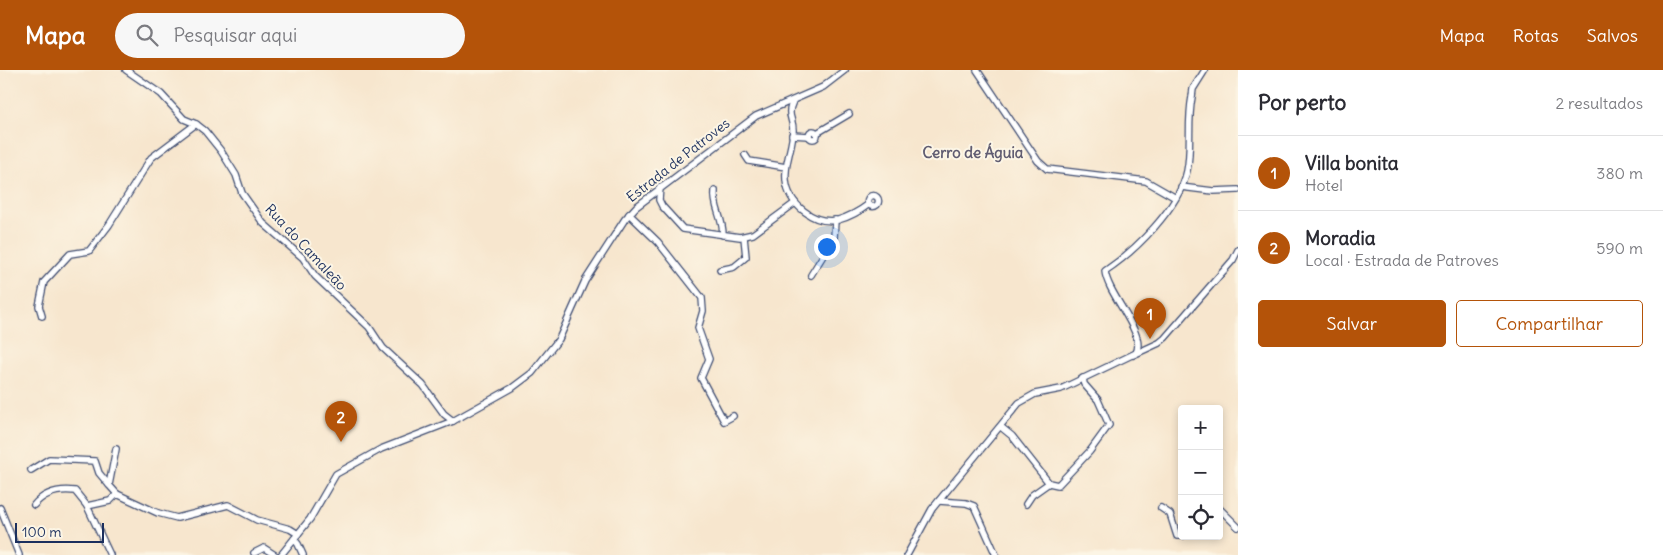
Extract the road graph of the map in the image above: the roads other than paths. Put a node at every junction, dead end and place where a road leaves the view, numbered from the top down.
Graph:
1 (126, 70) edge
2 (845, 70) edge
3 (977, 70) edge
4 (1205, 70) edge
5 (793, 101) junction
6 (775, 108) junction
7 (849, 114) dead end
8 (788, 115) junction
9 (196, 124) junction
10 (792, 135) junction
11 (745, 155) dead end
12 (749, 161) junction
13 (786, 167) junction
14 (743, 168) dead end
15 (1180, 187) junction
16 (660, 188) junction
17 (1238, 190) edge
18 (715, 191) dead end
19 (1174, 197) junction
20 (644, 200) junction
21 (795, 202) junction
22 (869, 204) dead end
23 (662, 206) junction
24 (628, 214) junction
25 (835, 220) junction
26 (723, 235) junction
27 (744, 237) junction
28 (1238, 250) edge
29 (720, 270) dead end
30 (811, 275) dead end
31 (42, 316) dead end
32 (1137, 336) junction
33 (1145, 351) junction
34 (1132, 356) junction
35 (1083, 378) junction
36 (444, 414) junction
37 (733, 416) dead end
38 (454, 421) junction
39 (442, 426) junction
40 (1000, 427) junction
41 (116, 449) dead end
42 (31, 470) dead end
43 (1049, 483) junction
44 (109, 485) junction
45 (117, 494) junction
46 (938, 502) junction
47 (1026, 504) dead end
48 (34, 505) dead end
49 (87, 506) junction
50 (0, 508) edge
51 (1161, 508) dead end
52 (1223, 512) edge
53 (1238, 527) edge
54 (1178, 536) edge
55 (296, 537) junction
56 (254, 553) dead end
57 (19, 555) edge
58 (110, 555) edge
59 (275, 555) edge
60 (281, 555) edge
61 (303, 555) edge
62 (907, 555) edge
63 (996, 555) edge

1 - 9 street, Rua do Camaleão
2 - 5 street, Estrada de Patroves
3 - 19 street
4 - 15 street
5 - 6 street, Estrada de Patroves
5 - 8 street
6 - 8 street
6 - 16 street, Estrada de Patroves
7 - 10 street
8 - 10 street
9 - 31 street
9 - 36 street, Rua do Camaleão
10 - 13 street
11 - 12 street
12 - 13 street
12 - 14 street
13 - 21 street
15 - 17 street
15 - 19 street
16 - 20 street, Estrada de Patroves
16 - 23 street
18 - 26 street
19 - 32 street
20 - 23 street
20 - 24 street, Estrada de Patroves
21 - 25 street
21 - 27 street
22 - 25 street
23 - 26 street
24 - 37 street
24 - 38 street, Estrada de Patroves
25 - 30 street
26 - 27 street
27 - 29 street
28 - 33 street
32 - 33 street
32 - 34 street
33 - 34 street
34 - 35 street
35 - 40 street
35 - 43 street
36 - 38 street
36 - 39 street
38 - 39 street, Estrada de Patroves
39 - 55 street, Estrada de Patroves
40 - 43 street
40 - 46 street
41 - 44 street
42 - 44 street
43 - 47 street
44 - 45 street
45 - 49 street
45 - 55 street
46 - 62 street
46 - 63 street
48 - 49 street
49 - 58 street
50 - 57 street
51 - 54 street
52 - 53 street
55 - 60 street, Estrada de Patroves
55 - 61 street
56 - 59 street

